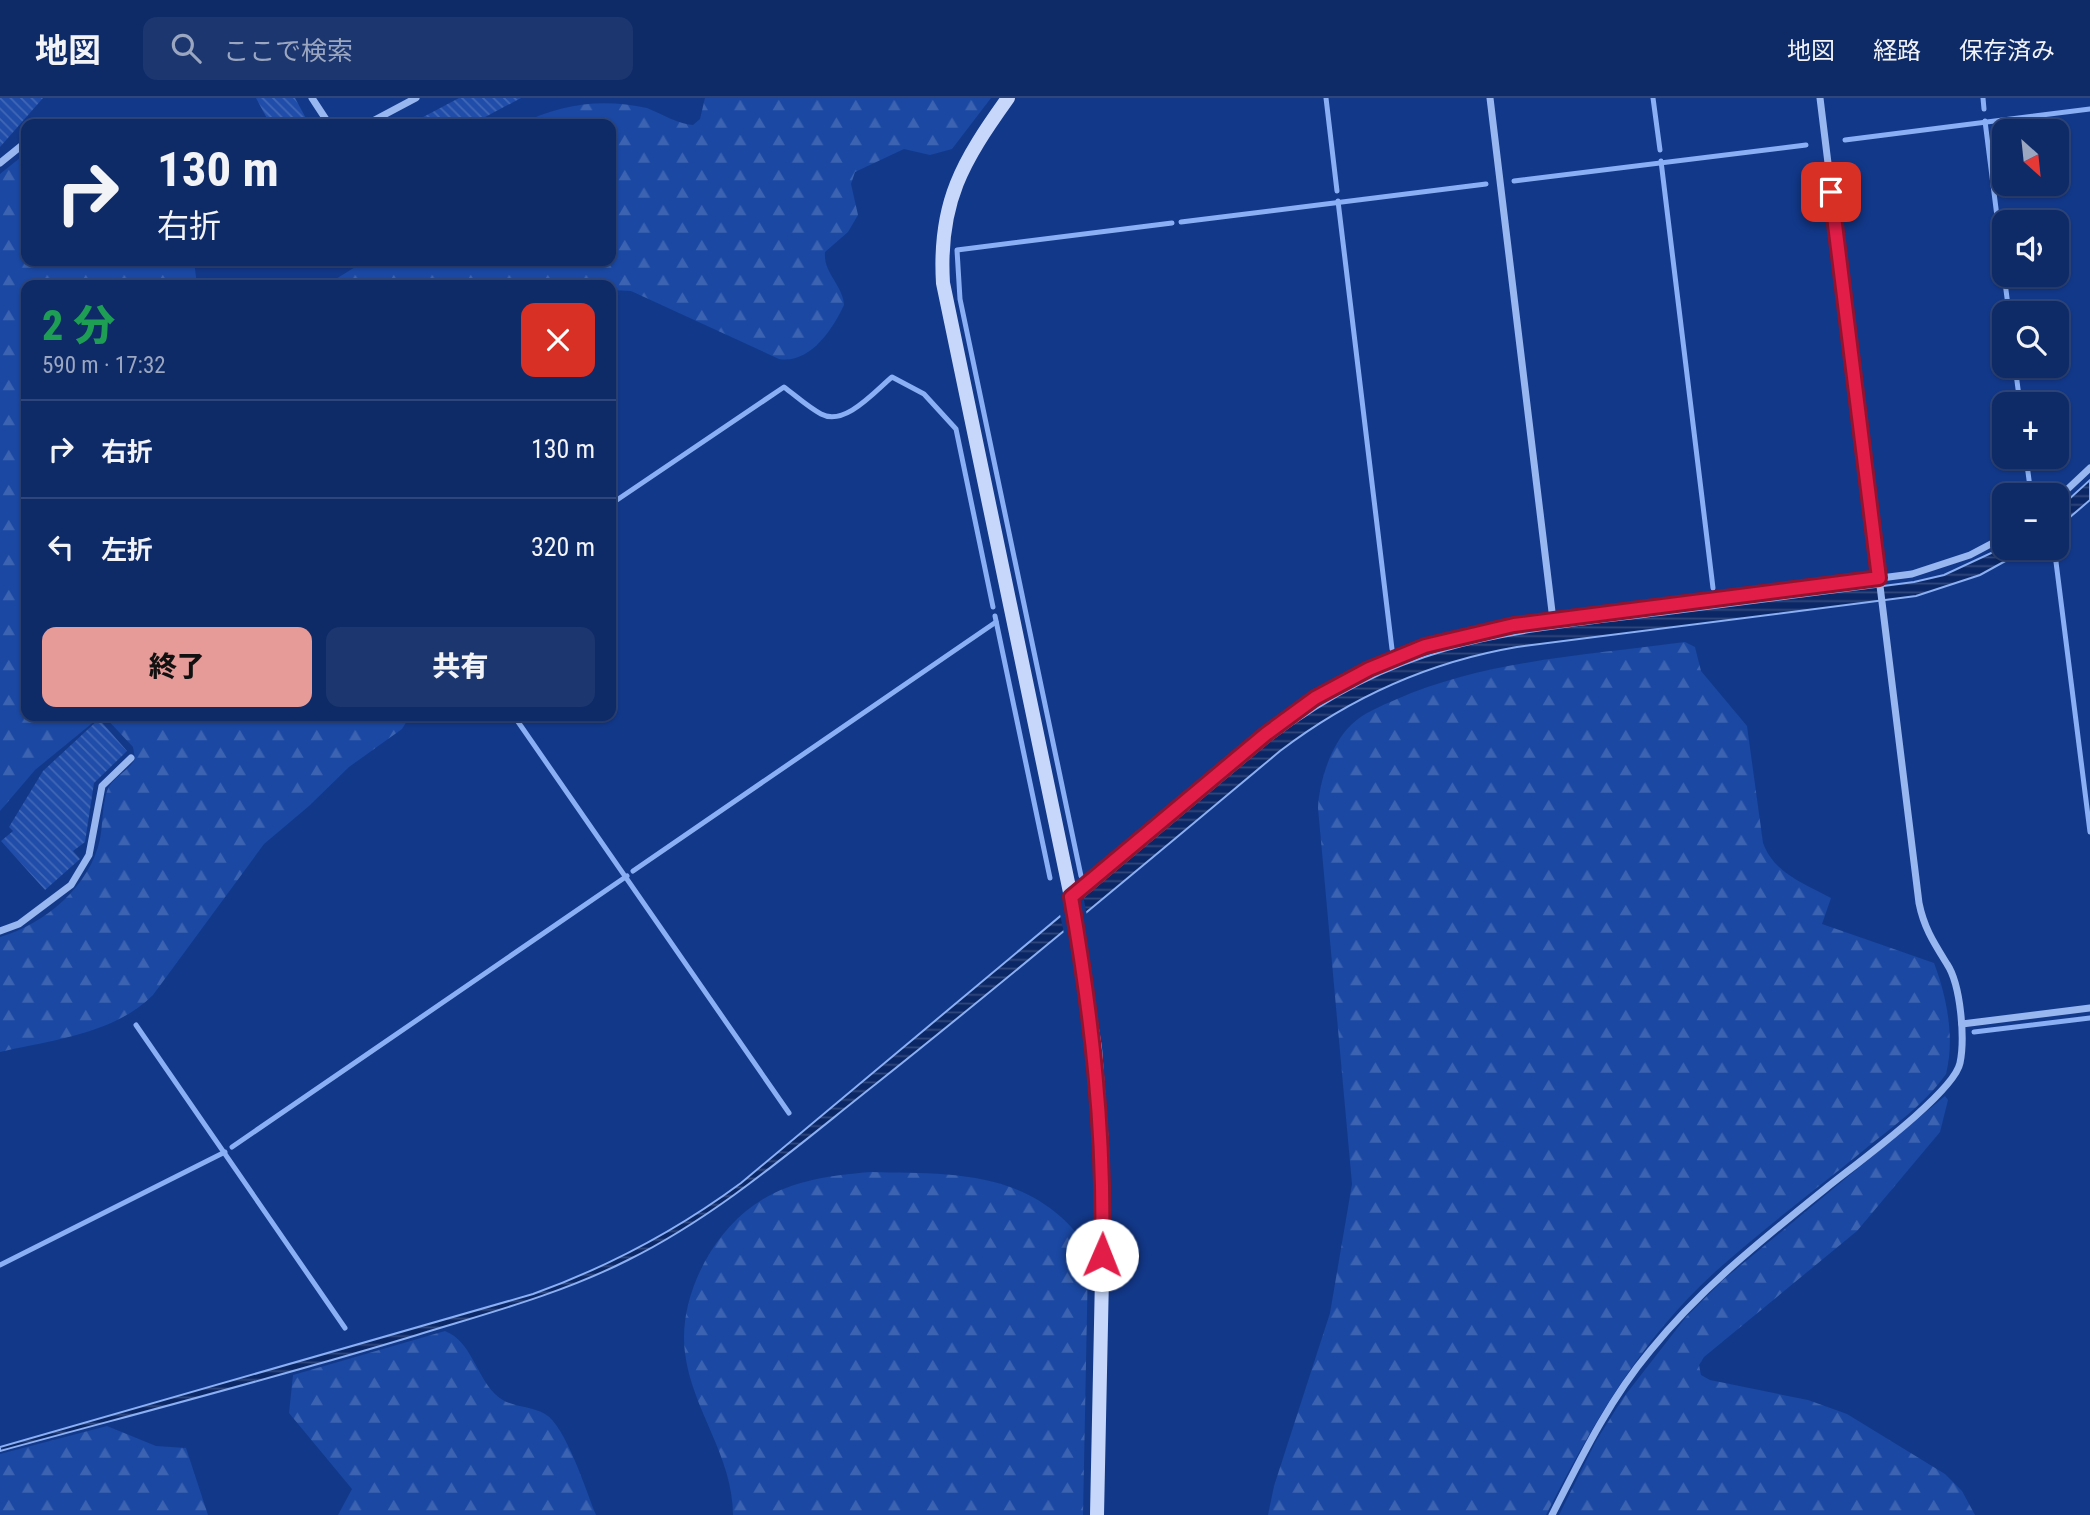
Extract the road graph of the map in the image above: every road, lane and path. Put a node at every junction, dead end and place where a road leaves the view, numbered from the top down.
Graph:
1 (312, 98) edge
2 (416, 98) edge
3 (1008, 98) edge
4 (1490, 98) edge
5 (1820, 98) edge
6 (326, 119) edge
7 (376, 119) edge
8 (21, 146) edge
9 (0, 163) edge
10 (2090, 468) edge
11 (2069, 488) edge
12 (1992, 543) edge
13 (1879, 581) junction
14 (1553, 620) junction
15 (131, 758) dead end
16 (1071, 900) junction
17 (0, 932) edge
18 (2090, 1008) edge
19 (1962, 1024) junction
20 (1097, 1515) edge
21 (1552, 1515) edge

1 - 6 street
2 - 7 street
3 - 16 street
4 - 14 street
5 - 13 street
8 - 9 street
10 - 11 street
12 - 13 street
13 - 14 street
13 - 19 street
14 - 16 street
15 - 17 street
16 - 20 street
18 - 19 street
19 - 21 street

